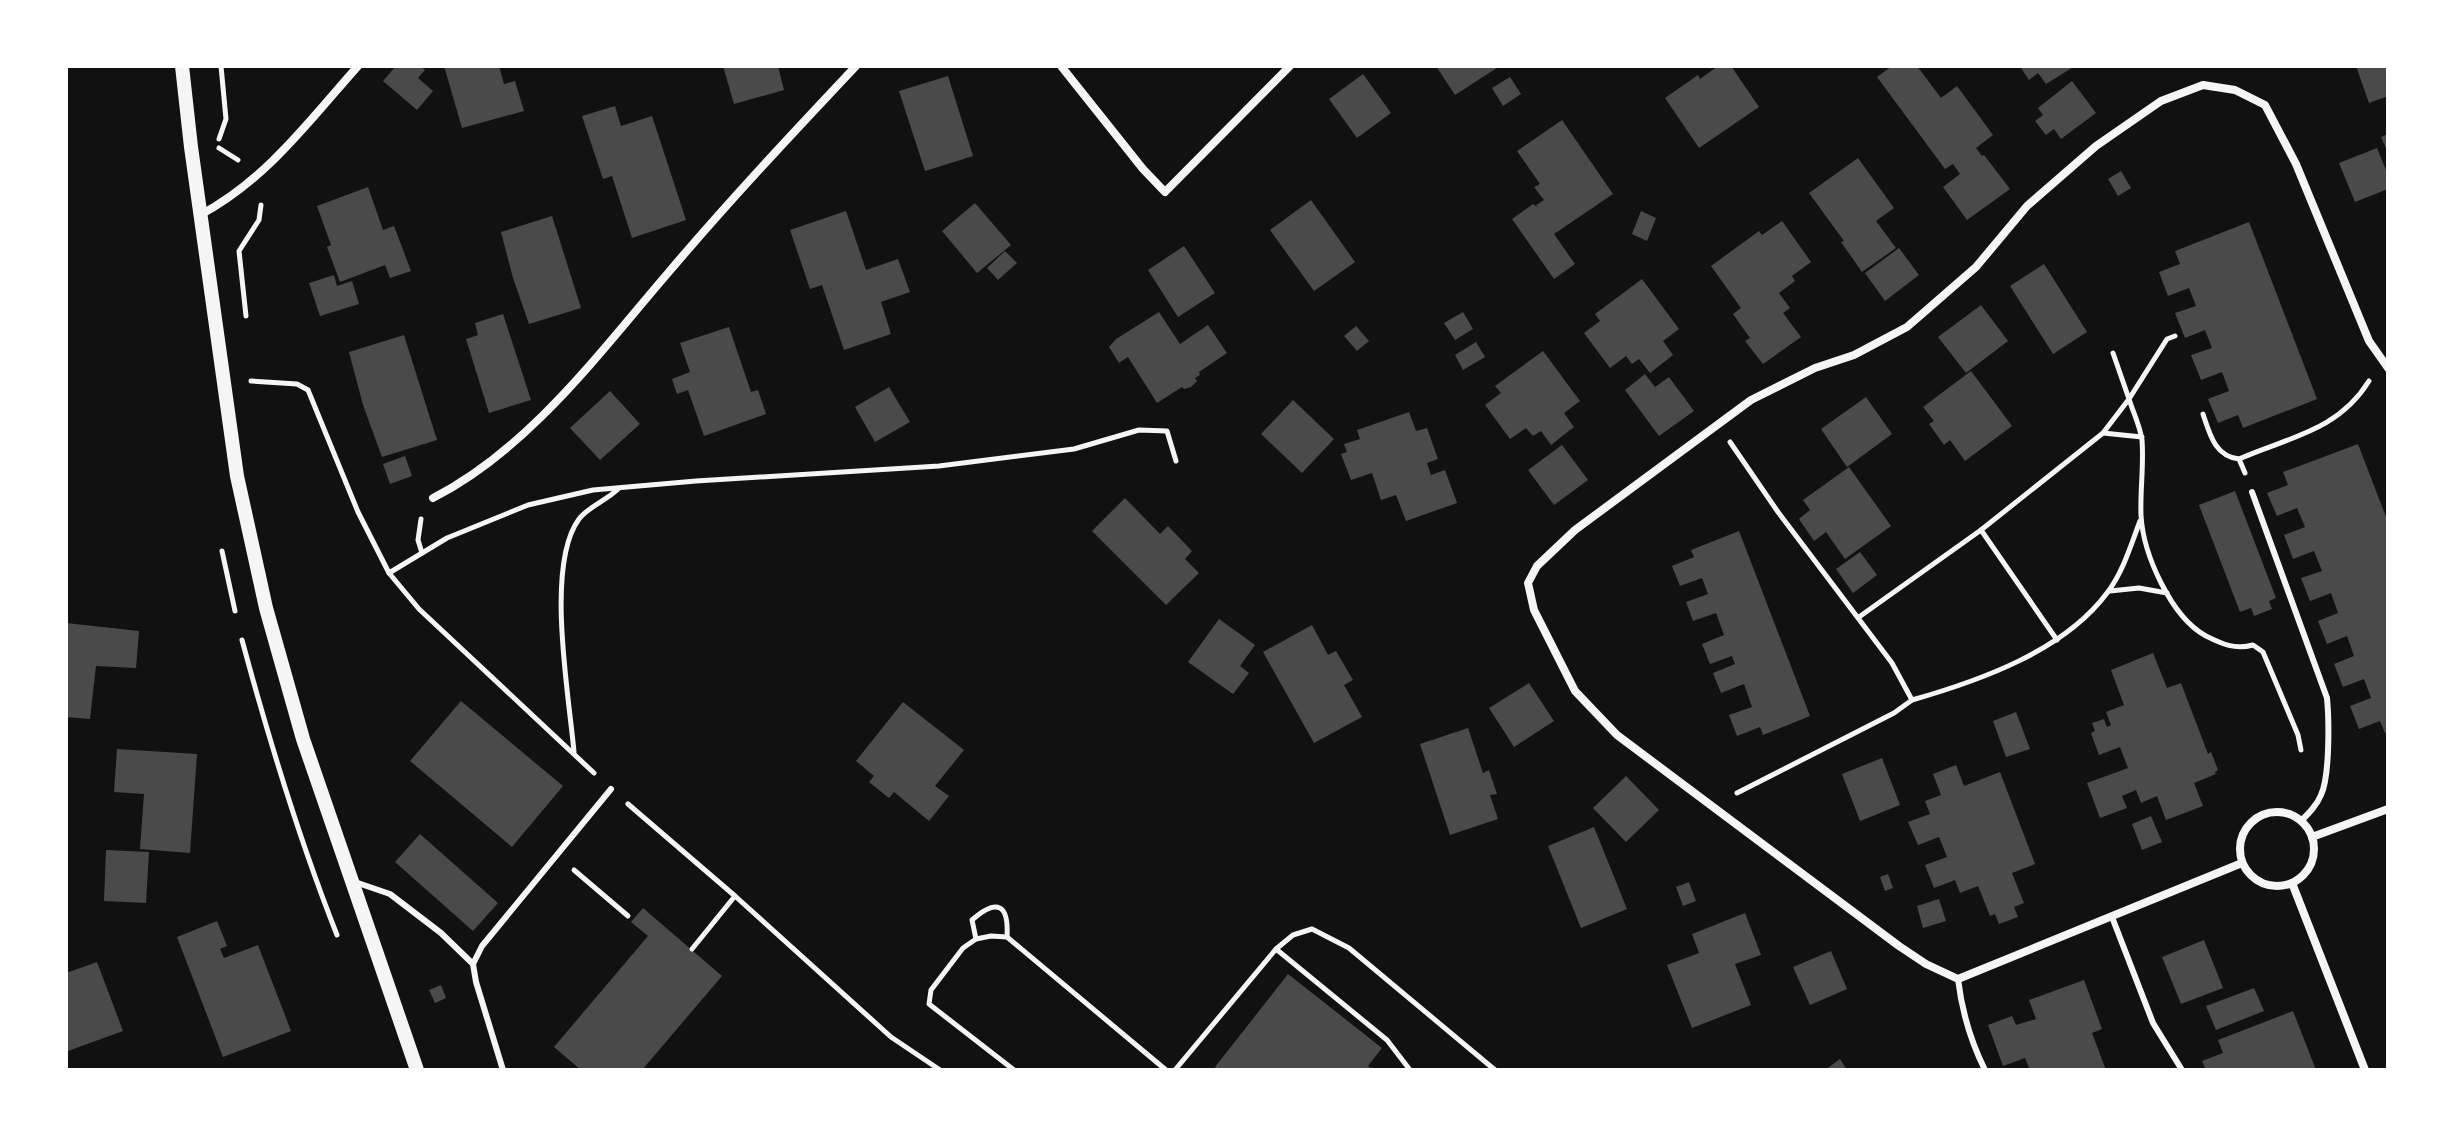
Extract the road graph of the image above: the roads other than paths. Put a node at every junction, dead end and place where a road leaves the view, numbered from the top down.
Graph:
1 (182, 66) edge
2 (358, 66) edge
3 (856, 66) edge
4 (1061, 66) edge
5 (1290, 66) edge
6 (200, 215) junction
7 (2388, 368) edge
8 (2252, 492) road end
9 (433, 498) road end
10 (611, 789) road end
11 (2388, 809) edge
12 (2301, 821) junction
13 (2312, 837) junction
14 (2242, 863) junction
15 (349, 879) junction
16 (2292, 883) junction
17 (2112, 917) junction
18 (473, 964) junction
19 (1958, 979) junction
20 (417, 1070) edge
21 (503, 1070) edge
22 (1985, 1070) edge
23 (2182, 1070) edge
24 (2365, 1070) edge

1 - 6 street
2 - 6 street
3 - 9 street
4 - 5 street
6 - 15 street
7 - 19 street
8 - 12 lane
10 - 18 lane
11 - 13 street
12 - 13 street
12 - 14 street
13 - 16 street
14 - 16 street
14 - 17 street
15 - 18 lane
15 - 20 street
16 - 24 street
17 - 19 street
17 - 23 lane
18 - 21 lane
19 - 22 lane

